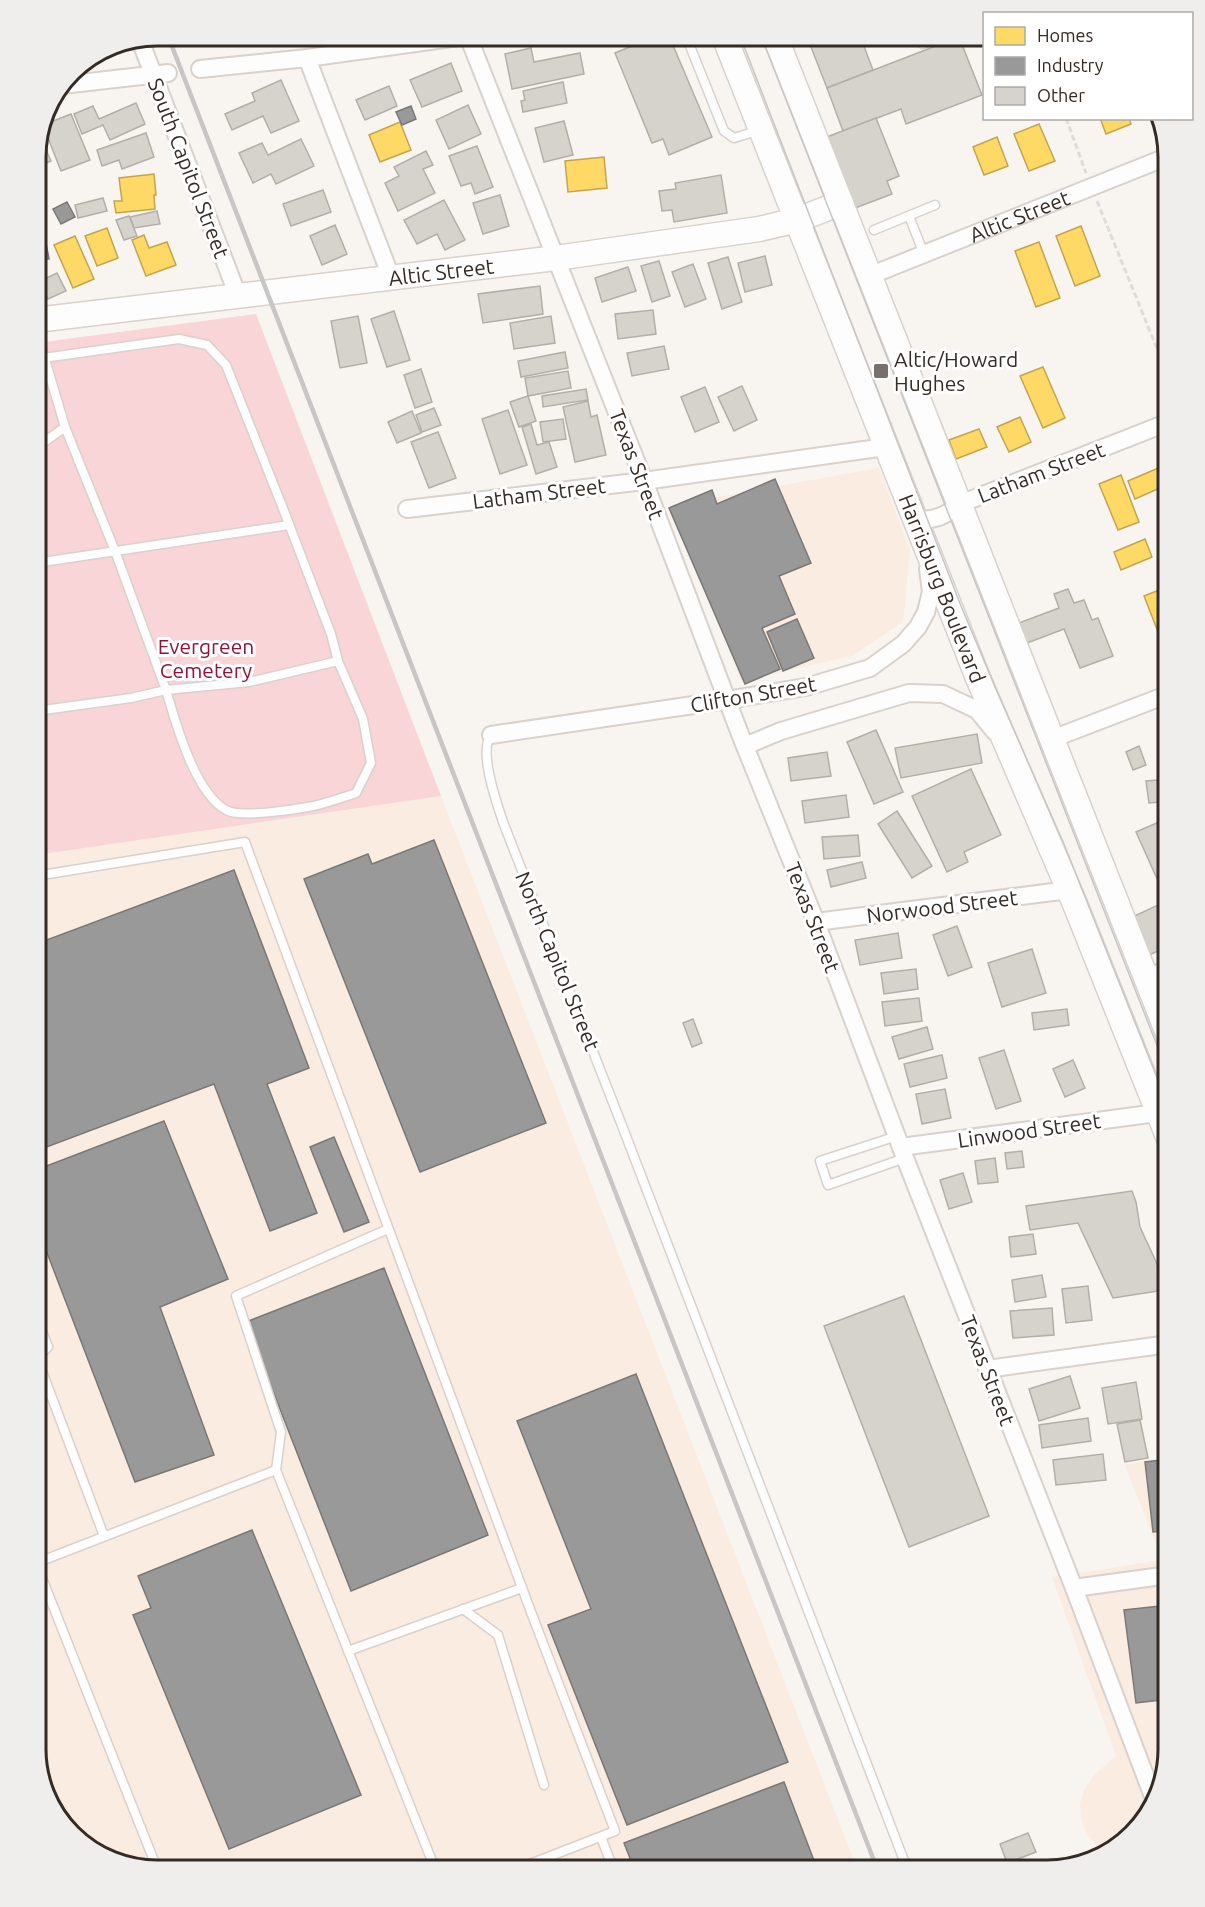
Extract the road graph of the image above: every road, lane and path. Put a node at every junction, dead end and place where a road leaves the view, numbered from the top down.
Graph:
1 (392, 46) edge
2 (471, 46) edge
3 (144, 47) edge
4 (690, 47) edge
5 (728, 47) edge
6 (781, 47) edge
7 (307, 58) junction
8 (200, 69) dead end
9 (160, 74) junction
10 (75, 84) edge
11 (1067, 120) edge
12 (761, 130) junction
13 (1158, 160) edge
14 (1091, 186) junction
15 (841, 203) junction
16 (935, 205) dead end
17 (909, 216) junction
18 (797, 220) junction
19 (874, 230) dead end
20 (924, 254) junction
21 (556, 258) junction
22 (869, 276) junction
23 (391, 277) junction
24 (238, 296) junction
25 (47, 319) edge
26 (1158, 351) edge
27 (47, 357) edge
28 (47, 377) edge
29 (1158, 426) edge
30 (65, 427) junction
31 (47, 440) edge
32 (885, 447) junction
33 (644, 481) junction
34 (960, 504) junction
35 (406, 509) dead end
36 (915, 520) junction
37 (289, 525) junction
38 (925, 548) junction
39 (115, 552) junction
40 (47, 562) edge
41 (338, 661) junction
42 (166, 690) junction
43 (1158, 698) edge
44 (727, 700) junction
45 (47, 710) edge
46 (491, 735) joint
47 (1052, 739) junction
48 (746, 746) junction
49 (1006, 746) junction
50 (47, 874) edge
51 (1069, 890) junction
52 (816, 922) junction
53 (1158, 973) edge
54 (1146, 978) junction
55 (1158, 1008) edge
56 (1157, 1113) joint
57 (901, 1147) junction
58 (388, 1229) junction
59 (1158, 1346) edge
60 (987, 1370) junction
61 (46, 1385) edge
62 (276, 1470) junction
63 (104, 1536) junction
64 (46, 1559) edge
65 (1158, 1577) edge
66 (46, 1588) edge
67 (522, 1588) junction
68 (1074, 1588) junction
69 (464, 1608) junction
70 (348, 1651) junction
71 (544, 1785) dead end
72 (1151, 1790) edge
73 (601, 1837) junction
74 (154, 1860) edge
75 (432, 1860) edge
76 (541, 1860) edge
77 (610, 1860) edge
78 (904, 1860) edge

1 - 7 street
2 - 21 street, Texas Street
3 - 9 street, South Capitol Street
4 - 12 lane
5 - 12 main road, Harrisburg Boulevard
6 - 15 main road
7 - 8 street
7 - 23 street
9 - 10 street
9 - 24 street, South Capitol Street
11 - 14 path
12 - 18 main road, Harrisburg Boulevard
13 - 14 street, Altic Street
14 - 20 street, Altic Street
14 - 26 path
15 - 18 main road, Altic Street
15 - 22 main road
16 - 17 lane
17 - 19 lane
17 - 20 lane
18 - 21 main road, Altic Street
18 - 32 main road, Harrisburg Boulevard
20 - 22 street, Altic Street
21 - 23 main road, Altic Street
21 - 33 street, Texas Street
22 - 34 main road
23 - 24 main road, Altic Street
24 - 25 main road, Altic Street
27 - 37 lane
28 - 30 lane
29 - 34 street, Latham Street
30 - 31 lane
30 - 39 lane
32 - 33 street, Latham Street
32 - 36 main road, Harrisburg Boulevard
33 - 35 street, Latham Street
33 - 44 street, Texas Street
34 - 36 street, Latham Street
34 - 47 main road
36 - 38 main road, Harrisburg Boulevard
37 - 39 lane
37 - 41 lane
38 - 44 street, Clifton Street
38 - 49 main road, Harrisburg Boulevard
39 - 40 lane
39 - 42 lane
41 - 42 lane
41 - 42 lane
42 - 45 lane
43 - 47 street
44 - 46 street, Clifton Street
44 - 48 street, Texas Street
46 - 78 lane, North Capitol Street
47 - 54 main road
48 - 49 street, Clifton Street
48 - 52 street, Texas Street
49 - 51 main road, Harrisburg Boulevard
50 - 58 lane
51 - 52 street, Norwood Street
51 - 56 main road, Harrisburg Boulevard
52 - 57 street, Texas Street
53 - 54 street
54 - 55 main road
56 - 57 street, Linwood Street
57 - 57 lane
57 - 60 street, Texas Street
58 - 62 lane
58 - 67 lane
59 - 60 street
60 - 68 street, Texas Street
61 - 63 lane
62 - 63 lane
62 - 70 lane
63 - 64 lane
65 - 68 street
66 - 74 lane
67 - 69 lane
67 - 73 lane
68 - 72 street, Texas Street
69 - 70 lane
69 - 71 lane
70 - 75 lane
73 - 76 lane
73 - 77 lane

